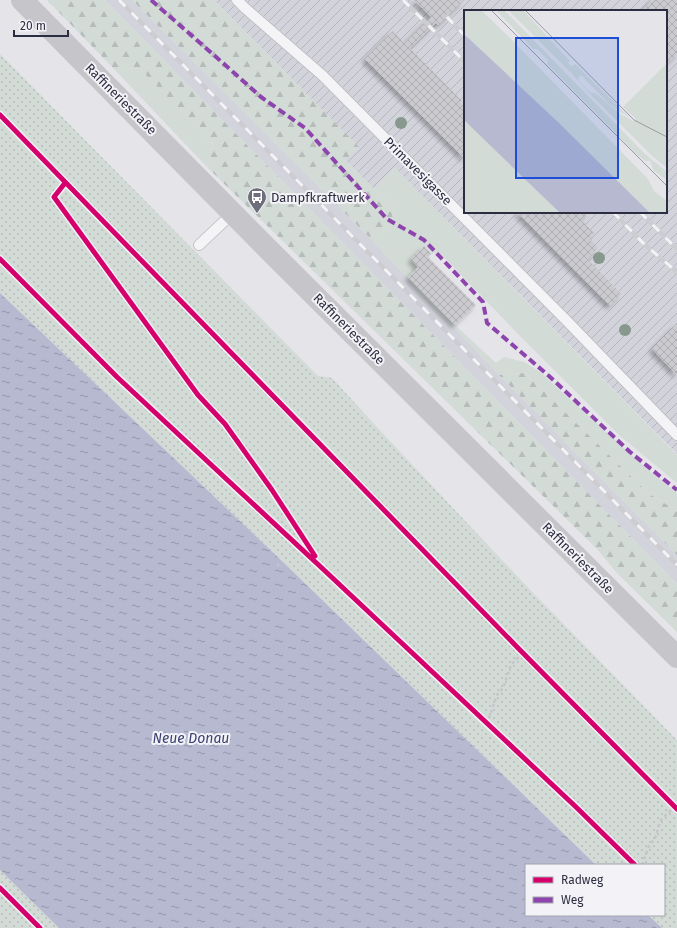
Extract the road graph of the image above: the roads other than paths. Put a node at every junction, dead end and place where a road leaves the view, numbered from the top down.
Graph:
1 (22, 0) edge
2 (237, 0) edge
3 (233, 213) junction
4 (199, 245) dead end
5 (677, 435) edge
6 (677, 657) edge

1 - 3 main road, Raffineriestraße
2 - 5 lane, Primavesigasse
3 - 4 lane
3 - 6 main road, Raffineriestraße

